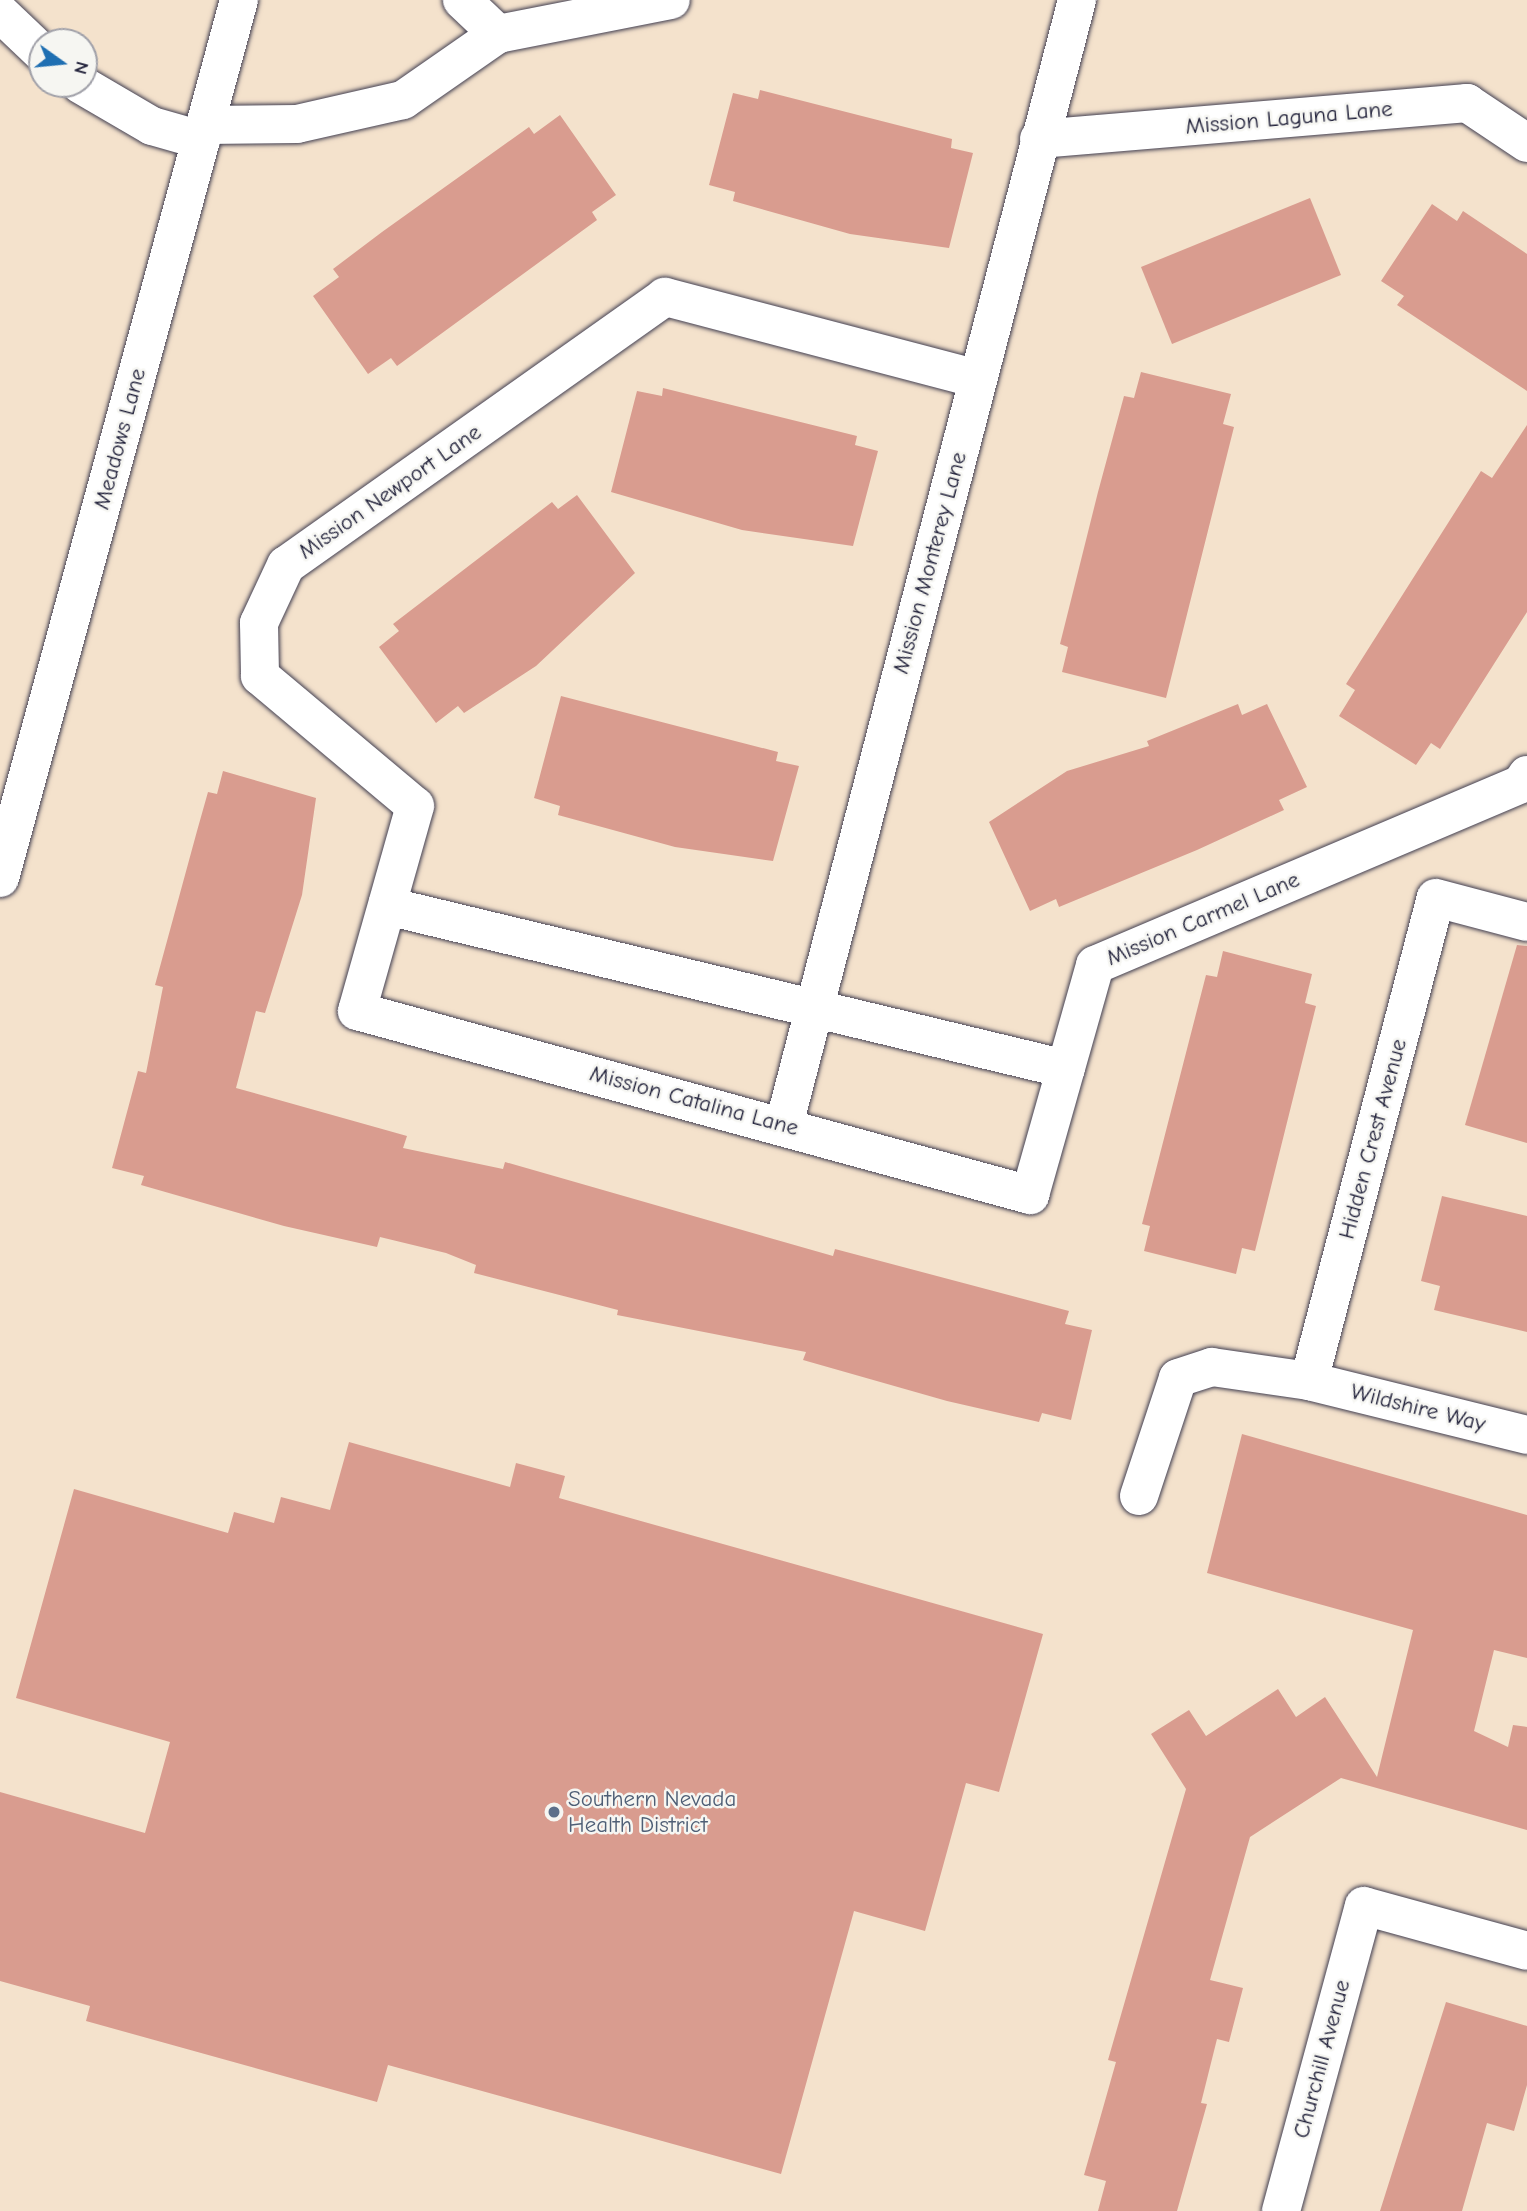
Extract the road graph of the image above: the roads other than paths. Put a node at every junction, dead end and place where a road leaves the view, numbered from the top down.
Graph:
1 (239, 0) edge
2 (462, 0) edge
3 (671, 0) edge
4 (1077, 0) edge
5 (0, 13) edge
6 (498, 34) junction
7 (28, 40) edge
8 (98, 94) edge
9 (203, 132) junction
10 (1039, 139) junction
11 (1527, 143) edge
12 (978, 379) junction
13 (1527, 775) edge
14 (0, 878) edge
15 (387, 906) junction
16 (1527, 922) edge
17 (815, 1006) junction
18 (357, 1012) joint
19 (1066, 1069) junction
20 (784, 1125) junction
21 (1030, 1195) joint
22 (1309, 1381) junction
23 (1527, 1434) edge
24 (1139, 1496) dead end
25 (1527, 1951) edge
26 (1281, 2211) edge

1 - 9 street, Meadows Lane
2 - 6 street
3 - 6 street
4 - 10 street, Mission Monterey Lane
5 - 7 street
6 - 9 street
8 - 9 street
9 - 14 street, Meadows Lane
10 - 11 street, Mission Laguna Lane
10 - 12 street, Mission Monterey Lane
12 - 15 street, Mission Newport Lane
12 - 17 street, Mission Monterey Lane
13 - 19 street, Mission Carmel Lane
15 - 17 street
15 - 18 street, Mission Newport Lane
16 - 22 street, Hidden Crest Avenue
17 - 19 street
17 - 20 street, Mission Monterey Lane
18 - 20 street, Mission Catalina Lane
19 - 21 street, Mission Carmel Lane
20 - 21 street, Mission Catalina Lane
22 - 23 street, Wildshire Way
22 - 24 street, Wildshire Way
25 - 26 street, Churchill Avenue

